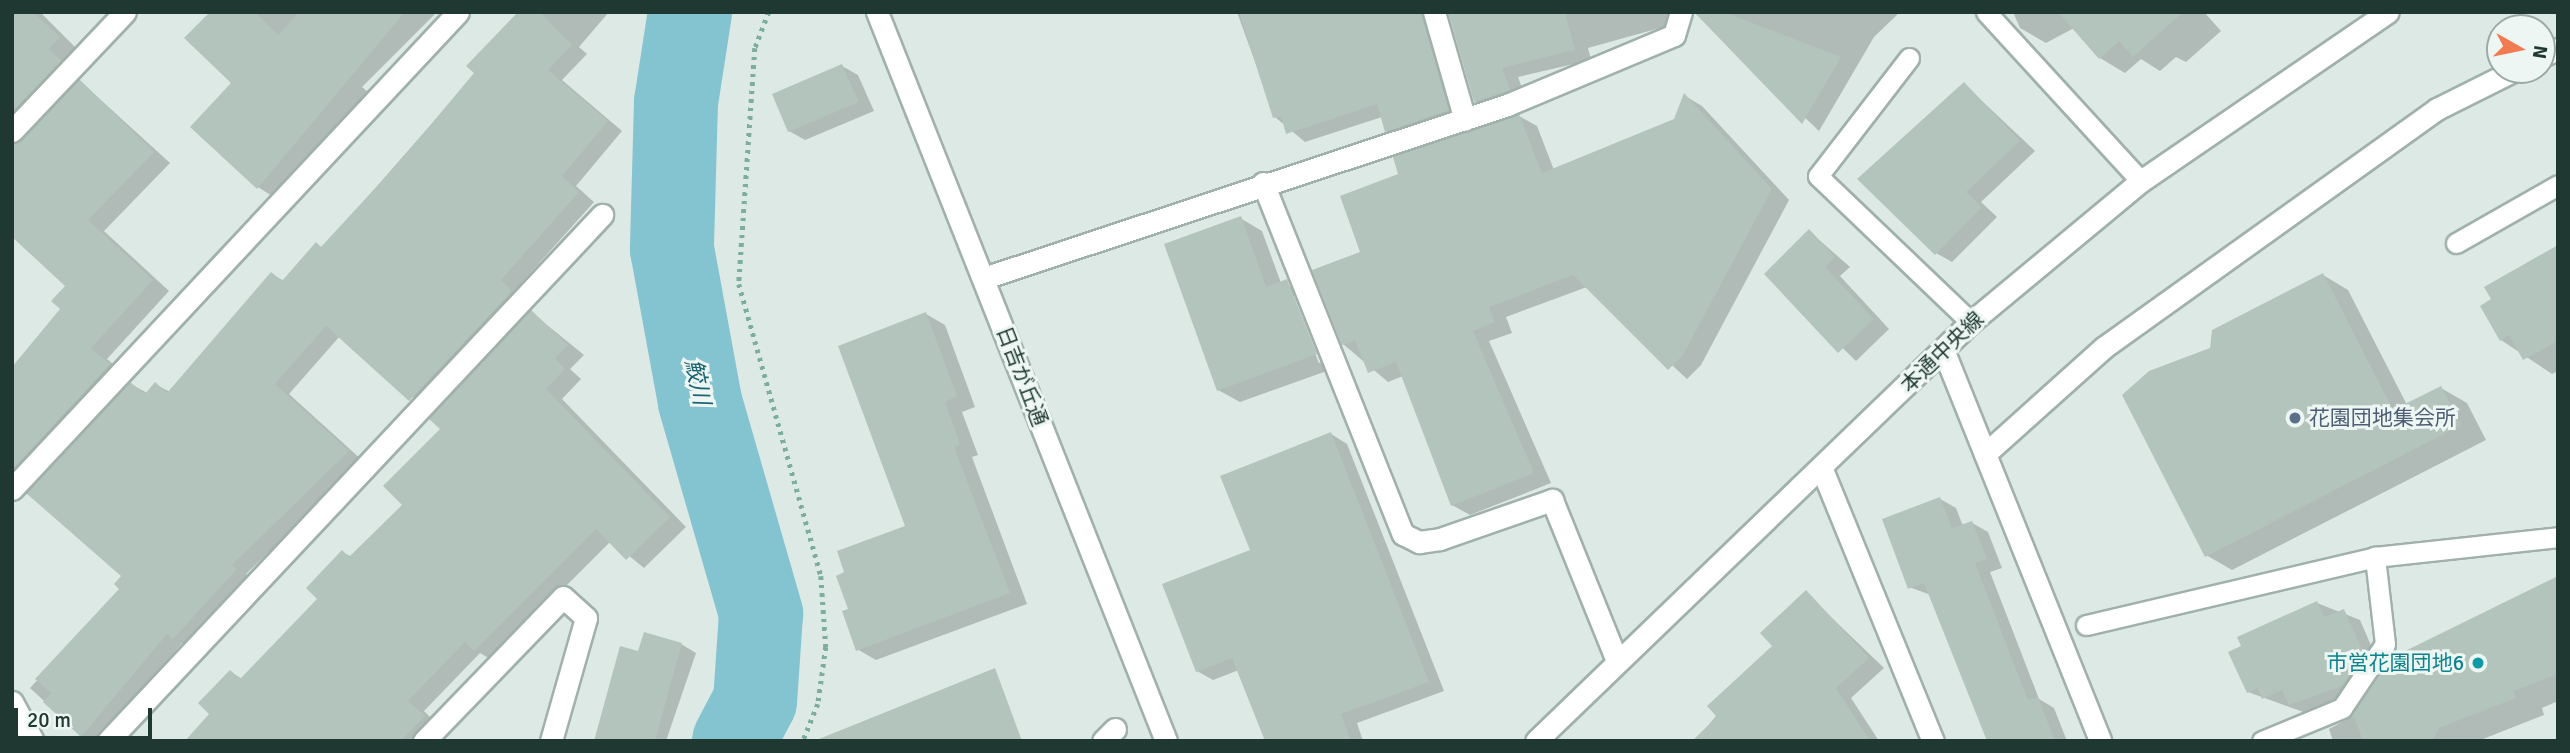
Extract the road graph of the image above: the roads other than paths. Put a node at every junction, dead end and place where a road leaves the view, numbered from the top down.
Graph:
1 (125, 12) edge
2 (458, 12) edge
3 (877, 12) edge
4 (1434, 12) edge
5 (1681, 12) edge
6 (1986, 12) edge
7 (2388, 12) edge
8 (1909, 58) dead end
9 (2487, 84) edge
10 (1465, 120) junction
11 (12, 131) edge
12 (2141, 181) junction
13 (1263, 183) junction
14 (2558, 186) edge
15 (602, 215) dead end
16 (2456, 243) dead end
17 (984, 278) junction
18 (1971, 322) junction
19 (1944, 352) junction
20 (1985, 454) junction
21 (1821, 467) junction
22 (12, 489) edge
23 (2558, 537) edge
24 (2375, 558) junction
25 (2086, 625) dead end
26 (1618, 661) junction
27 (12, 702) edge
28 (33, 741) edge
29 (108, 741) edge
30 (424, 741) edge
31 (551, 741) edge
32 (1166, 741) edge
33 (1536, 741) edge
34 (1933, 741) edge
35 (2100, 741) edge
36 (2262, 741) edge

1 - 11 street
2 - 22 street
3 - 17 street, 日吉が丘通
4 - 10 street
5 - 10 street
6 - 12 lane
7 - 12 street, 本通中央線
8 - 18 lane
9 - 20 street
10 - 13 street
12 - 18 street, 本通中央線
13 - 17 street
13 - 26 street
14 - 16 lane
15 - 29 street
17 - 32 street, 日吉が丘通
18 - 19 street, 本通中央線
19 - 20 street
19 - 21 street, 本通中央線
20 - 35 street
21 - 26 street, 本通中央線
21 - 34 street
23 - 24 lane
24 - 25 lane
24 - 36 lane
26 - 33 street, 本通中央線
27 - 28 street
30 - 31 street

